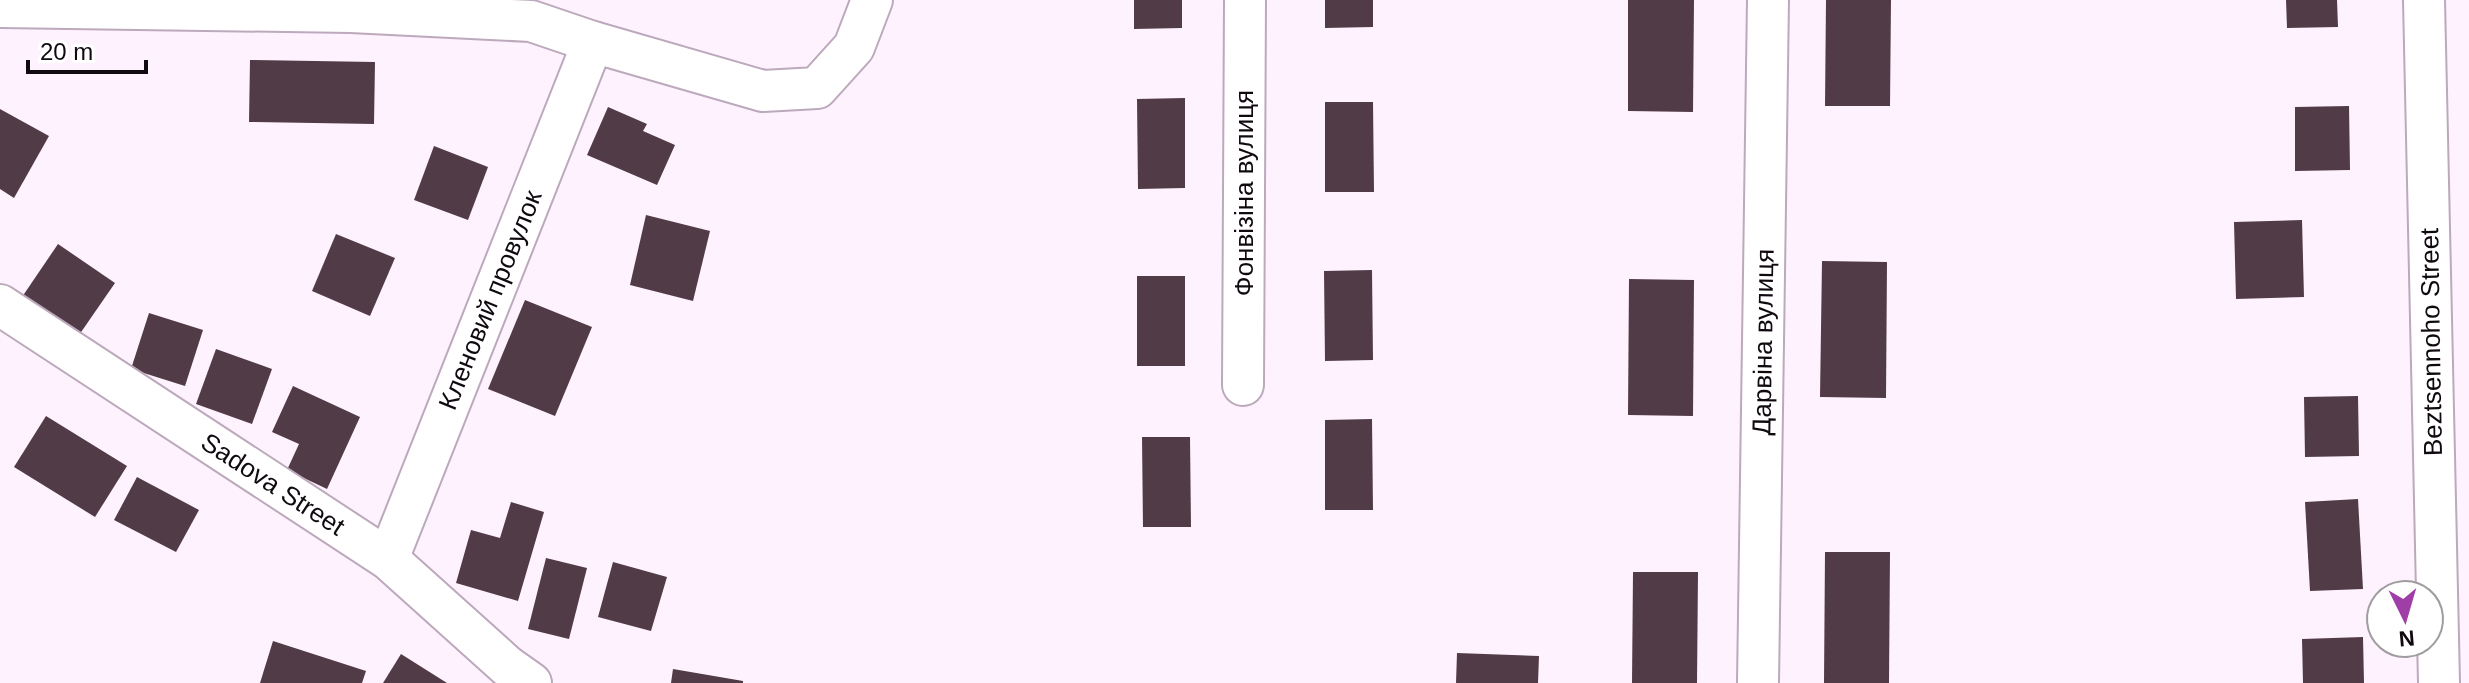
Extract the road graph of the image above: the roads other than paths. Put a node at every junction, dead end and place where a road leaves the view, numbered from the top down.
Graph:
1 (872, 0) edge
2 (1245, 0) edge
3 (1768, 0) edge
4 (2424, 0) edge
5 (0, 7) edge
6 (593, 42) junction
7 (0, 305) edge
8 (1243, 385) dead end
9 (388, 559) junction
10 (531, 683) edge
11 (1758, 683) edge
12 (2439, 683) edge

1 - 6 street
2 - 8 street, Фонвізіна вулиця
3 - 11 street, Дарвіна вулиця
4 - 12 street, Beztsennoho Street
5 - 6 street
6 - 9 street, Кленовий провулок
7 - 9 street, Sadova Street
9 - 10 street, Sadova Street

